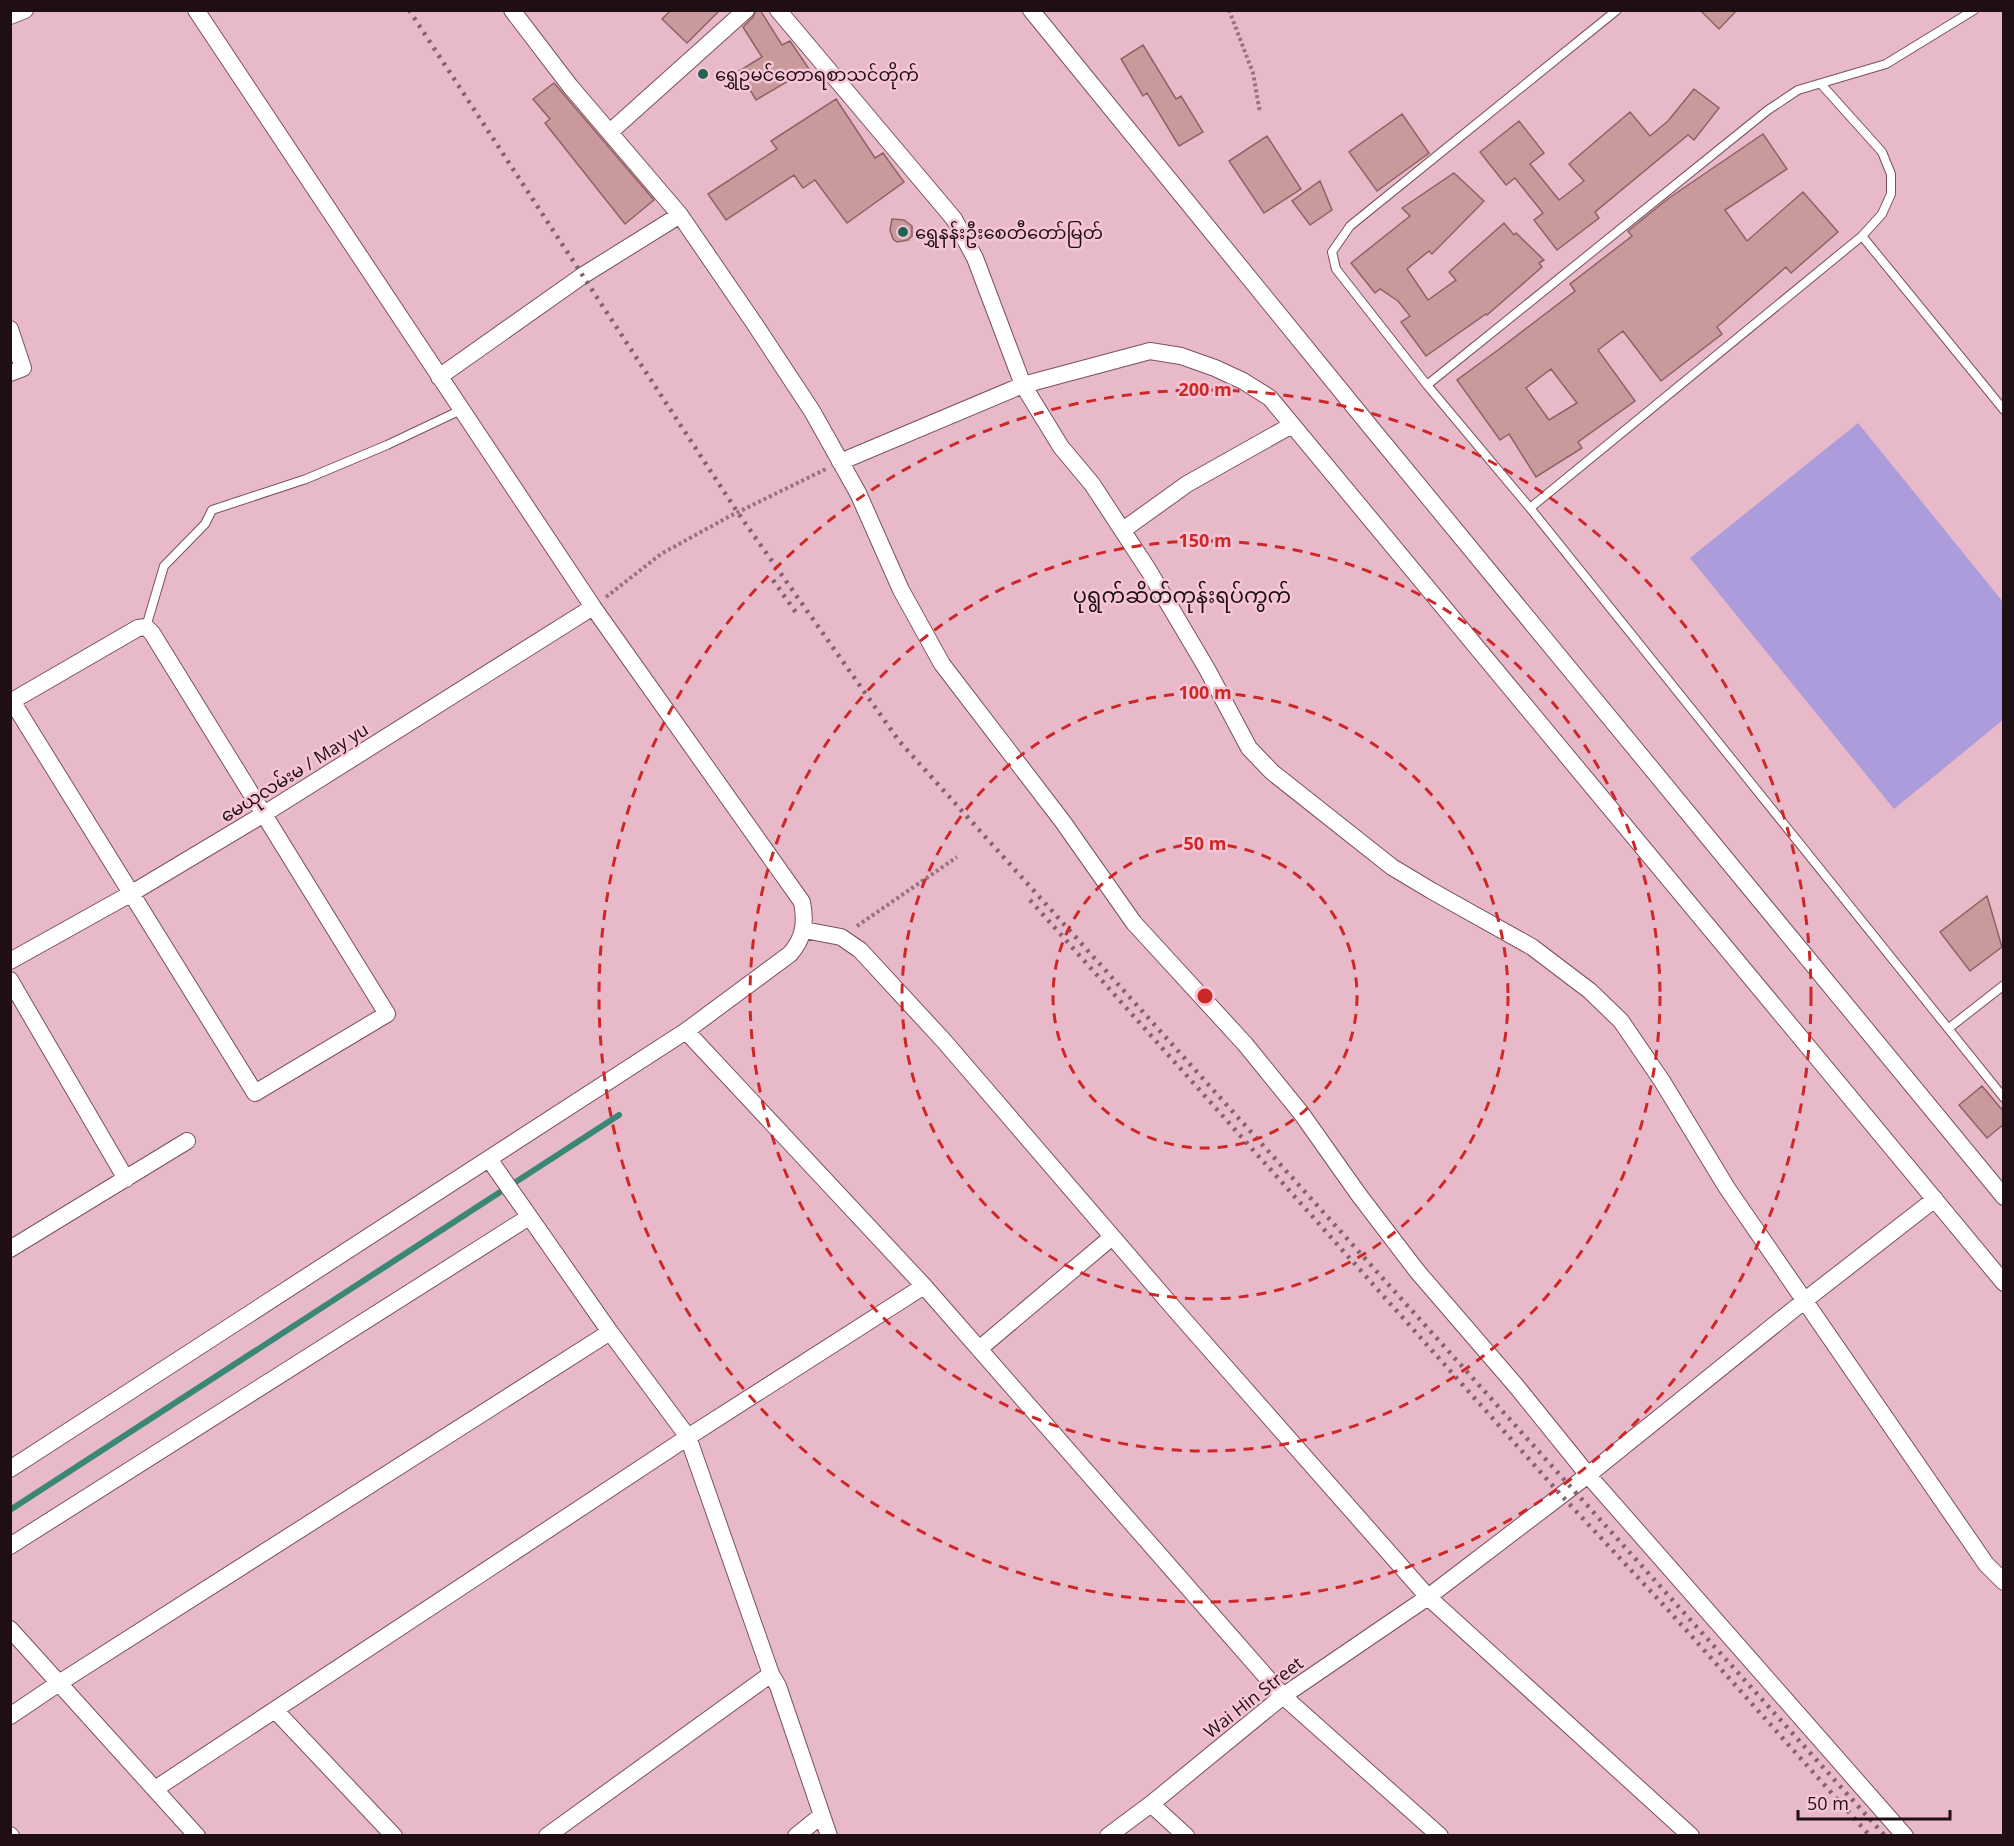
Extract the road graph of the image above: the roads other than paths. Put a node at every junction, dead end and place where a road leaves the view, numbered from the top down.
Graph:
1 (25, 10) edge
2 (196, 10) edge
3 (512, 10) edge
4 (746, 10) edge
5 (778, 10) edge
6 (1031, 10) edge
7 (1617, 10) edge
8 (1974, 10) edge
9 (10, 16) edge
10 (1821, 84) junction
11 (610, 132) junction
12 (680, 214) junction
13 (1862, 236) junction
14 (10, 329) edge
15 (17, 371) edge
16 (439, 377) junction
17 (1023, 385) junction
18 (1427, 385) junction
19 (461, 410) junction
20 (2004, 410) edge
21 (1292, 425) junction
22 (840, 462) junction
23 (1530, 508) junction
24 (1123, 530) junction
25 (593, 607) junction
26 (146, 627) junction
27 (11, 701) edge
28 (264, 814) junction
29 (132, 893) junction
30 (804, 930) junction
31 (10, 961) edge
32 (10, 980) edge
33 (2004, 985) edge
34 (1949, 1029) junction
35 (686, 1031) junction
36 (2004, 1098) edge
37 (187, 1141) dead end
38 (491, 1162) junction
39 (126, 1179) junction
40 (2004, 1197) edge
41 (1935, 1198) junction
42 (529, 1217) junction
43 (1112, 1238) junction
44 (10, 1249) edge
45 (2004, 1282) edge
46 (924, 1286) junction
47 (1804, 1301) junction
48 (610, 1332) junction
49 (979, 1349) junction
50 (688, 1437) junction
51 (10, 1468) edge
52 (1588, 1475) junction
53 (10, 1546) edge
54 (2004, 1582) edge
55 (1428, 1597) junction
56 (10, 1629) edge
57 (771, 1674) junction
58 (59, 1683) junction
59 (1283, 1696) junction
60 (275, 1710) junction
61 (10, 1716) edge
62 (155, 1789) junction
63 (1151, 1804) junction
64 (822, 1815) junction
65 (196, 1836) edge
66 (394, 1836) edge
67 (547, 1836) edge
68 (796, 1836) edge
69 (830, 1836) edge
70 (1108, 1836) edge
71 (1186, 1836) edge
72 (1440, 1836) edge
73 (1691, 1836) edge
74 (1905, 1836) edge

1 - 9 street
2 - 16 street
3 - 11 street
4 - 11 street
5 - 17 street
6 - 40 street
7 - 18 lane
8 - 10 lane
10 - 13 lane
10 - 18 lane
11 - 12 street
12 - 16 street
12 - 22 street
13 - 20 lane
13 - 23 lane
14 - 15 street
16 - 19 street
17 - 21 street
17 - 22 street
17 - 24 street
18 - 23 lane
19 - 25 street
19 - 26 lane
21 - 24 street
21 - 41 street
22 - 52 street
23 - 34 lane
24 - 47 street
25 - 28 street, မေယုလမ်းမ / May yu
25 - 30 street
26 - 27 street
26 - 28 street
27 - 29 street
28 - 29 street, မေယုလမ်းမ / May yu
28 - 29 street
29 - 31 street, မေယုလမ်းမ / May yu
30 - 35 street
30 - 43 street
32 - 39 street
33 - 34 lane
34 - 36 lane
35 - 38 street
35 - 46 street
37 - 39 street
38 - 42 street
38 - 51 street
39 - 44 street
41 - 45 street
41 - 47 street, Wai Hin Street
42 - 48 street
42 - 53 street
43 - 49 street
43 - 55 street
46 - 49 street
46 - 50 street
47 - 52 street, Wai Hin Street
47 - 54 street
48 - 50 street
48 - 58 street
49 - 59 street
50 - 57 street
50 - 60 street
52 - 55 street, Wai Hin Street
52 - 74 street
55 - 59 street, Wai Hin Street
55 - 73 street
56 - 58 street
57 - 64 street
57 - 67 street
58 - 61 street
58 - 62 street
59 - 63 street, Wai Hin Street
59 - 72 street
60 - 62 street
60 - 66 street
62 - 65 street
63 - 70 street, Wai Hin Street
63 - 71 street
64 - 68 street
64 - 69 street

